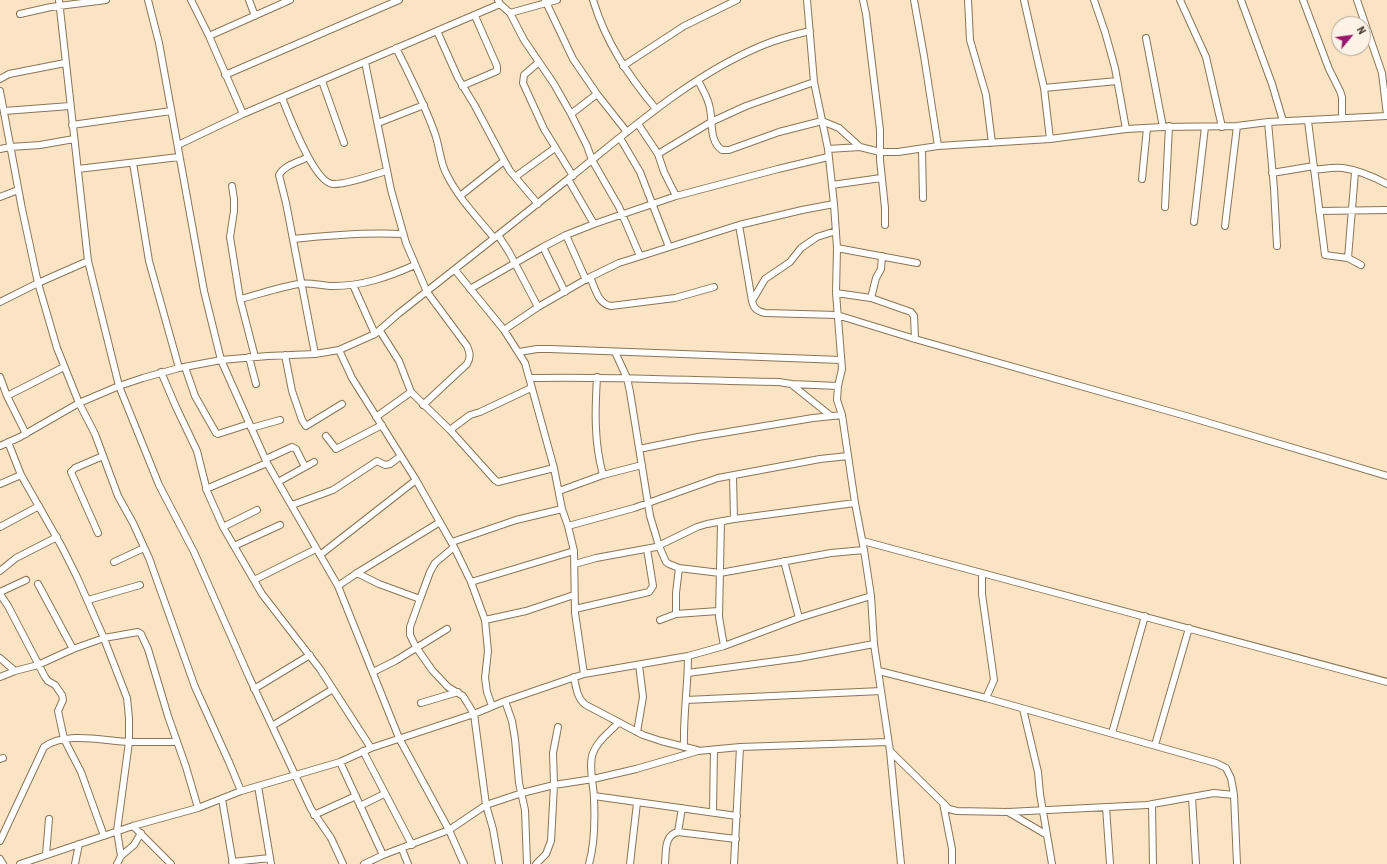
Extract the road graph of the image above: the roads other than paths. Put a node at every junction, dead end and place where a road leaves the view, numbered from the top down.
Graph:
1 (106, 0) edge
2 (148, 0) edge
3 (191, 0) edge
4 (249, 0) edge
5 (290, 0) edge
6 (399, 0) edge
7 (557, 0) edge
8 (593, 0) edge
9 (738, 0) edge
10 (807, 0) edge
11 (863, 0) edge
12 (914, 0) edge
13 (968, 0) edge
14 (1024, 0) edge
15 (1094, 0) edge
16 (1180, 0) edge
17 (1241, 0) edge
18 (1303, 0) edge
19 (1357, 0) edge
20 (546, 1) edge
21 (499, 2) edge
22 (59, 3) edge
23 (510, 13) junction
24 (20, 14) dead end
25 (255, 16) junction
26 (475, 16) junction
27 (437, 31) junction
28 (810, 31) junction
29 (209, 36) junction
30 (1146, 38) dead end
31 (396, 48) junction
32 (365, 62) junction
33 (539, 62) junction
34 (65, 63) junction
35 (623, 66) junction
36 (1385, 73) edge
37 (226, 75) junction
38 (0, 79) edge
39 (698, 80) junction
40 (322, 81) junction
41 (1117, 81) junction
42 (814, 82) junction
43 (462, 86) junction
44 (1044, 88) junction
45 (0, 91) edge
46 (597, 94) junction
47 (282, 98) junction
48 (424, 105) junction
49 (70, 106) junction
50 (656, 109) junction
51 (171, 110) junction
52 (4, 111) junction
53 (243, 114) junction
54 (571, 114) junction
55 (1387, 116) edge
56 (1342, 117) junction
57 (822, 121) junction
58 (1283, 121) junction
59 (1308, 121) junction
60 (711, 122) junction
61 (1268, 122) junction
62 (378, 123) junction
63 (638, 124) junction
64 (72, 125) junction
65 (1237, 126) junction
66 (1166, 127) junction
67 (1205, 127) junction
68 (1222, 127) junction
69 (1147, 128) junction
70 (1126, 129) junction
71 (627, 132) junction
72 (620, 138) junction
73 (74, 139) junction
74 (1050, 139) junction
75 (344, 143) dead end
76 (992, 143) junction
77 (178, 145) junction
78 (938, 146) junction
79 (10, 147) junction
80 (860, 147) junction
81 (555, 148) junction
82 (0, 149) edge
83 (828, 149) junction
84 (922, 150) junction
85 (880, 152) junction
86 (658, 154) junction
87 (180, 157) junction
88 (308, 157) junction
89 (828, 157) junction
90 (592, 160) junction
91 (504, 161) junction
92 (132, 163) junction
93 (1314, 168) junction
94 (78, 169) junction
95 (387, 171) junction
96 (1355, 172) junction
97 (1272, 173) junction
98 (515, 177) junction
99 (570, 178) junction
100 (882, 178) junction
101 (1142, 179) dead end
102 (1387, 184) edge
103 (832, 185) junction
104 (232, 186) dead end
105 (18, 190) junction
106 (460, 196) junction
107 (676, 196) junction
108 (0, 197) edge
109 (923, 198) dead end
110 (653, 203) junction
111 (538, 204) junction
112 (834, 204) junction
113 (1165, 207) dead end
114 (1387, 210) edge
115 (1319, 211) junction
116 (1351, 211) junction
117 (623, 215) junction
118 (1194, 222) dead end
119 (594, 224) junction
120 (739, 225) junction
121 (885, 225) dead end
122 (1225, 226) dead end
123 (836, 231) junction
124 (404, 234) junction
125 (566, 235) junction
126 (496, 237) junction
127 (293, 239) junction
128 (1277, 246) dead end
129 (543, 247) junction
130 (669, 247) junction
131 (838, 248) junction
132 (640, 256) junction
133 (882, 256) junction
134 (1348, 258) junction
135 (88, 261) junction
136 (514, 262) junction
137 (917, 263) dead end
138 (415, 265) junction
139 (1361, 265) dead end
140 (455, 270) junction
141 (588, 278) junction
142 (38, 283) junction
143 (301, 283) junction
144 (353, 285) junction
145 (714, 287) dead end
146 (470, 288) junction
147 (427, 292) junction
148 (565, 292) junction
149 (836, 293) junction
150 (871, 298) junction
151 (240, 299) junction
152 (752, 300) junction
153 (0, 302) edge
154 (538, 307) junction
155 (837, 314) junction
156 (504, 330) junction
157 (378, 333) junction
158 (915, 338) junction
159 (339, 350) junction
160 (519, 352) junction
161 (615, 352) junction
162 (316, 354) junction
163 (285, 355) junction
164 (252, 357) junction
165 (221, 360) junction
166 (841, 360) junction
167 (64, 367) junction
168 (182, 367) junction
169 (161, 372) junction
170 (0, 377) edge
171 (597, 377) junction
172 (530, 378) junction
173 (627, 378) junction
174 (256, 384) dead end
175 (791, 384) junction
176 (119, 386) junction
177 (838, 386) junction
178 (531, 388) junction
179 (411, 392) junction
180 (7, 396) junction
181 (79, 403) junction
182 (342, 404) dead end
183 (423, 405) junction
184 (842, 415) junction
185 (831, 416) junction
186 (376, 417) junction
187 (280, 420) dead end
188 (382, 425) junction
189 (250, 426) junction
190 (450, 430) junction
191 (26, 434) junction
192 (326, 436) dead end
193 (8, 442) junction
194 (0, 446) edge
195 (639, 449) junction
196 (103, 456) junction
197 (401, 456) junction
198 (848, 456) junction
199 (267, 461) junction
200 (314, 462) dead end
201 (642, 465) junction
202 (305, 467) junction
203 (554, 468) junction
204 (21, 475) junction
205 (603, 475) junction
206 (733, 476) junction
207 (1387, 476) edge
208 (416, 480) junction
209 (278, 482) junction
210 (0, 484) edge
211 (206, 489) junction
212 (559, 491) junction
213 (855, 503) junction
214 (647, 504) junction
215 (292, 505) junction
216 (39, 506) junction
217 (562, 509) junction
218 (257, 510) dead end
219 (734, 519) junction
220 (440, 522) junction
221 (721, 522) junction
222 (280, 525) dead end
223 (568, 526) junction
224 (0, 527) edge
225 (223, 527) junction
226 (98, 533) dead end
227 (57, 538) junction
228 (862, 541) junction
229 (453, 544) junction
230 (234, 546) junction
231 (659, 546) junction
232 (144, 548) junction
233 (316, 549) junction
234 (647, 549) junction
235 (864, 550) junction
236 (574, 551) junction
237 (320, 555) junction
238 (784, 561) junction
239 (114, 562) dead end
240 (575, 564) junction
241 (679, 568) junction
242 (0, 571) edge
243 (357, 573) junction
244 (720, 573) junction
245 (982, 573) junction
246 (26, 580) dead end
247 (254, 580) junction
248 (471, 582) junction
249 (38, 584) dead end
250 (140, 585) dead end
251 (338, 586) junction
252 (0, 593) edge
253 (574, 594) junction
254 (871, 596) junction
255 (420, 598) junction
256 (88, 600) junction
257 (575, 609) junction
258 (718, 611) junction
259 (676, 614) junction
260 (1145, 616) junction
261 (799, 618) junction
262 (485, 620) junction
263 (660, 620) dead end
264 (1189, 628) junction
265 (447, 629) dead end
266 (104, 638) junction
267 (874, 644) junction
268 (724, 646) junction
269 (416, 647) junction
270 (73, 649) junction
271 (310, 655) junction
272 (688, 656) junction
273 (0, 658) edge
274 (38, 665) junction
275 (639, 665) junction
276 (15, 671) junction
277 (879, 671) junction
278 (373, 672) junction
279 (688, 673) junction
280 (584, 674) junction
281 (0, 677) edge
282 (574, 677) junction
283 (1387, 682) edge
284 (254, 689) junction
285 (333, 689) junction
286 (881, 691) junction
287 (458, 692) junction
288 (986, 698) junction
289 (505, 700) junction
290 (686, 700) junction
291 (422, 703) dead end
292 (492, 706) junction
293 (1023, 709) junction
294 (474, 714) junction
295 (618, 722) junction
296 (272, 726) junction
297 (558, 727) dead end
298 (637, 732) junction
299 (1112, 733) junction
300 (399, 738) junction
301 (64, 739) junction
302 (129, 742) junction
303 (177, 742) junction
304 (888, 742) junction
305 (1155, 745) junction
306 (684, 747) junction
307 (740, 747) junction
308 (371, 748) junction
309 (714, 750) junction
310 (363, 751) junction
311 (698, 751) junction
312 (890, 751) junction
313 (340, 762) junction
314 (296, 776) junction
315 (593, 778) junction
316 (554, 785) junction
317 (258, 786) junction
318 (241, 791) junction
319 (522, 793) junction
320 (384, 794) junction
321 (1234, 795) junction
322 (356, 796) junction
323 (594, 796) junction
324 (1192, 797) junction
325 (222, 799) junction
326 (637, 803) junction
327 (943, 803) junction
328 (1152, 804) junction
329 (486, 805) junction
330 (360, 806) junction
331 (1106, 807) junction
332 (198, 808) junction
333 (682, 808) junction
334 (1042, 809) junction
335 (713, 812) junction
336 (1008, 812) junction
337 (314, 815) junction
338 (737, 816) junction
339 (49, 819) dead end
340 (133, 826) junction
341 (449, 830) junction
342 (117, 832) junction
343 (678, 832) junction
344 (141, 834) junction
345 (1047, 835) junction
346 (104, 836) junction
347 (736, 838) junction
348 (0, 841) edge
349 (79, 844) junction
350 (412, 845) junction
351 (402, 849) junction
352 (46, 855) junction
353 (383, 855) junction
354 (121, 856) junction
355 (0, 859) edge
356 (271, 861) edge
357 (232, 863) edge
358 (3, 864) edge
359 (20, 864) edge
360 (75, 864) edge
361 (117, 864) edge
362 (171, 864) edge
363 (343, 864) edge
364 (364, 864) edge
365 (408, 864) edge
366 (464, 864) edge
367 (499, 864) edge
368 (527, 864) edge
369 (536, 864) edge
370 (589, 864) edge
371 (630, 864) edge
372 (665, 864) edge
373 (734, 864) edge
374 (901, 864) edge
375 (952, 864) edge
376 (1052, 864) edge
377 (1110, 864) edge
378 (1153, 864) edge
379 (1196, 864) edge
380 (1237, 864) edge

1 - 22 street
2 - 51 street
3 - 29 street
4 - 25 street
5 - 25 street
6 - 37 street
7 - 20 street
8 - 35 street
9 - 35 street
10 - 28 street
11 - 85 street
12 - 78 street
13 - 76 street
14 - 44 street
15 - 41 street
16 - 68 street
17 - 58 street
18 - 56 street
19 - 36 street
20 - 23 street
20 - 46 street
21 - 23 street
21 - 26 street
22 - 24 street
22 - 34 street
23 - 33 street
25 - 29 street
26 - 27 street
26 - 43 street
27 - 31 street
27 - 43 street
28 - 39 street
28 - 42 street
29 - 37 street
30 - 66 street
31 - 32 street
31 - 48 street
32 - 40 street
32 - 62 street
33 - 54 street
33 - 81 street
34 - 38 street
34 - 49 street
35 - 50 street
36 - 55 street
37 - 53 street
39 - 50 street
39 - 60 street
40 - 47 street
40 - 75 street
41 - 44 street
41 - 70 street
42 - 57 street
42 - 60 street
43 - 91 street
44 - 74 street
45 - 52 street
46 - 54 street
46 - 71 street
47 - 53 street
47 - 88 street
48 - 62 street
48 - 106 street
49 - 52 street
49 - 64 street
50 - 63 street
51 - 64 street
51 - 77 street
52 - 79 street
53 - 77 street
54 - 90 street
55 - 56 street
56 - 59 street
57 - 60 street
57 - 80 street
57 - 83 street
58 - 59 street
58 - 61 street
59 - 93 street
60 - 86 street
61 - 65 street
61 - 97 street
62 - 95 street
63 - 71 street
63 - 86 street
64 - 73 street
65 - 68 street
65 - 122 street
66 - 67 street
66 - 69 street
66 - 113 street
67 - 68 street
67 - 118 street
69 - 70 street
69 - 101 street
70 - 74 street
71 - 72 street
72 - 90 street
72 - 110 street
73 - 79 street
73 - 94 street
74 - 76 street
76 - 78 street
77 - 87 street
78 - 84 street
79 - 82 street
79 - 105 street
80 - 83 street
80 - 85 street
81 - 98 street
81 - 99 street
83 - 89 street
84 - 85 street
84 - 109 street
85 - 100 street
86 - 107 street
87 - 92 street
87 - 165 street
88 - 95 street
88 - 127 street
89 - 103 street
89 - 107 street
90 - 99 street
90 - 117 street
91 - 98 street
91 - 106 street
92 - 94 street
92 - 168 street
93 - 96 street
93 - 97 street
93 - 115 street
94 - 135 street
95 - 124 street
96 - 102 street
96 - 116 street
97 - 128 street
98 - 111 street
99 - 111 street
99 - 119 street
100 - 103 street
100 - 121 street
103 - 112 street
104 - 151 street
105 - 108 street
105 - 142 street
106 - 126 street
107 - 110 street
110 - 117 street
110 - 130 street
111 - 126 street
112 - 120 street
112 - 123 street
114 - 116 street
115 - 116 street
115 - 134 street
116 - 134 street
117 - 119 street
117 - 132 street
119 - 125 street
120 - 130 street
120 - 152 street
123 - 131 street
123 - 152 street
124 - 127 street
124 - 138 street
125 - 129 street
125 - 141 street
126 - 136 street
126 - 140 street
127 - 143 street
129 - 136 street
129 - 148 street
130 - 132 street
131 - 133 street
131 - 149 street
132 - 141 street
133 - 137 street
133 - 150 street
134 - 139 street
135 - 142 street
135 - 176 street
136 - 146 street
136 - 154 street
138 - 144 street
138 - 147 street
140 - 146 street
140 - 147 street
141 - 145 street
141 - 148 street
142 - 153 street
142 - 167 street
143 - 144 street
143 - 151 street
143 - 162 street
144 - 157 street
146 - 156 street
147 - 157 street
147 - 183 street
148 - 154 street
149 - 150 street
149 - 155 street
150 - 158 street
151 - 164 street
152 - 155 street
154 - 156 street
155 - 158 street
155 - 166 street
156 - 160 street
157 - 159 street
157 - 179 street
158 - 207 street
159 - 162 street
159 - 186 street
160 - 161 street
160 - 172 street
161 - 166 street
161 - 173 street
162 - 163 street
163 - 164 street
163 - 182 street
164 - 165 street
164 - 174 street
165 - 168 street
165 - 189 street
166 - 177 street
167 - 180 street
167 - 181 street
168 - 169 street
168 - 189 street
169 - 176 street
169 - 211 street
170 - 180 street
171 - 172 street
171 - 173 street
171 - 205 street
172 - 178 street
173 - 175 street
173 - 195 street
175 - 177 street
175 - 185 street
176 - 181 street
176 - 284 street
177 - 184 street
178 - 190 street
178 - 203 street
179 - 183 street
179 - 186 street
180 - 191 street
181 - 191 street
181 - 196 street
183 - 190 street
184 - 185 street
184 - 198 street
185 - 195 street
186 - 188 street
187 - 189 street
188 - 192 street
188 - 197 street
189 - 199 street
190 - 203 street
191 - 193 street
193 - 194 street
193 - 204 street
195 - 201 street
196 - 226 street
196 - 232 street
197 - 208 street
197 - 215 street
198 - 206 street
198 - 213 street
199 - 202 street
199 - 209 street
199 - 211 street
200 - 202 street
201 - 205 street
201 - 214 street
202 - 209 street
203 - 212 street
204 - 210 street
204 - 216 street
205 - 212 street
206 - 214 street
206 - 219 street
208 - 220 street
208 - 237 street
209 - 215 street
211 - 225 street
212 - 217 street
213 - 219 street
213 - 228 street
214 - 223 street
214 - 231 street
215 - 233 street
216 - 224 street
216 - 227 street
217 - 223 street
217 - 229 street
218 - 225 street
219 - 221 street
220 - 229 street
220 - 243 street
221 - 231 street
221 - 244 street
222 - 230 street
223 - 236 street
225 - 230 street
227 - 242 street
227 - 256 street
228 - 235 street
228 - 245 street
229 - 248 street
229 - 255 street
230 - 247 street
231 - 234 street
231 - 241 street
232 - 239 street
232 - 318 street
233 - 237 street
233 - 247 street
234 - 240 street
234 - 257 street
235 - 238 street
235 - 254 street
236 - 240 street
236 - 248 street
237 - 251 street
238 - 244 street
238 - 261 street
240 - 253 street
241 - 244 street
241 - 259 street
243 - 251 street
243 - 255 street
244 - 258 street
245 - 260 street
245 - 288 street
246 - 252 street
247 - 271 street
248 - 262 street
249 - 270 street
250 - 256 street
251 - 278 street
252 - 274 street
253 - 257 street
253 - 262 street
254 - 261 street
254 - 267 street
255 - 269 street
256 - 266 street
257 - 280 street
258 - 259 street
258 - 268 street
259 - 263 street
260 - 264 street
260 - 299 street
261 - 268 street
262 - 292 street
264 - 283 street
264 - 305 street
265 - 269 street
266 - 270 street
266 - 302 street
266 - 303 street
267 - 277 street
267 - 279 street
268 - 272 street
269 - 278 street
269 - 287 street
270 - 274 street
271 - 284 street
271 - 285 street
272 - 275 street
272 - 279 street
273 - 276 street
274 - 276 street
274 - 301 street
275 - 280 street
275 - 298 street
276 - 281 street
277 - 286 street
277 - 288 street
278 - 300 street
279 - 290 street
280 - 282 street
282 - 289 street
282 - 295 street
284 - 296 street
285 - 296 street
285 - 308 street
286 - 290 street
286 - 304 street
287 - 291 street
287 - 294 street
288 - 293 street
289 - 292 street
289 - 319 street
290 - 306 street
292 - 294 street
293 - 299 street
293 - 334 street
294 - 300 street
294 - 329 street
295 - 298 street
295 - 315 street
296 - 314 street
297 - 316 street
298 - 306 street
299 - 305 street
300 - 308 street
300 - 341 street
301 - 302 street
301 - 346 street
301 - 348 street
302 - 303 street
302 - 342 street
303 - 332 street
304 - 307 street
304 - 312 street
305 - 321 street
306 - 311 street
307 - 309 street
307 - 338 street
308 - 310 street
309 - 311 street
309 - 335 street
310 - 313 street
310 - 320 street
311 - 315 street
312 - 327 street
312 - 374 street
313 - 314 street
313 - 322 street
314 - 317 street
314 - 337 street
315 - 316 street
315 - 323 street
316 - 319 street
316 - 369 street
317 - 318 street
317 - 356 street
318 - 325 street
319 - 329 street
319 - 368 street
320 - 330 street
320 - 350 street
321 - 324 street
321 - 380 street
322 - 330 street
322 - 337 street
323 - 326 street
323 - 370 street
324 - 328 street
324 - 379 street
325 - 332 street
325 - 357 street
326 - 333 street
326 - 371 street
327 - 336 street
327 - 375 street
328 - 331 street
328 - 378 street
329 - 341 street
329 - 367 street
330 - 353 street
331 - 334 street
331 - 377 street
332 - 340 street
333 - 335 street
333 - 343 street
334 - 336 street
334 - 345 street
335 - 338 street
336 - 345 street
337 - 363 street
338 - 347 street
339 - 352 street
340 - 342 street
340 - 344 street
341 - 350 street
341 - 366 street
342 - 346 street
342 - 354 street
343 - 347 street
343 - 372 street
344 - 354 street
344 - 362 street
345 - 376 street
346 - 349 street
347 - 373 street
349 - 352 street
349 - 360 street
350 - 351 street
351 - 353 street
351 - 365 street
352 - 359 street
353 - 364 street
354 - 361 street
355 - 358 street
356 - 357 street

